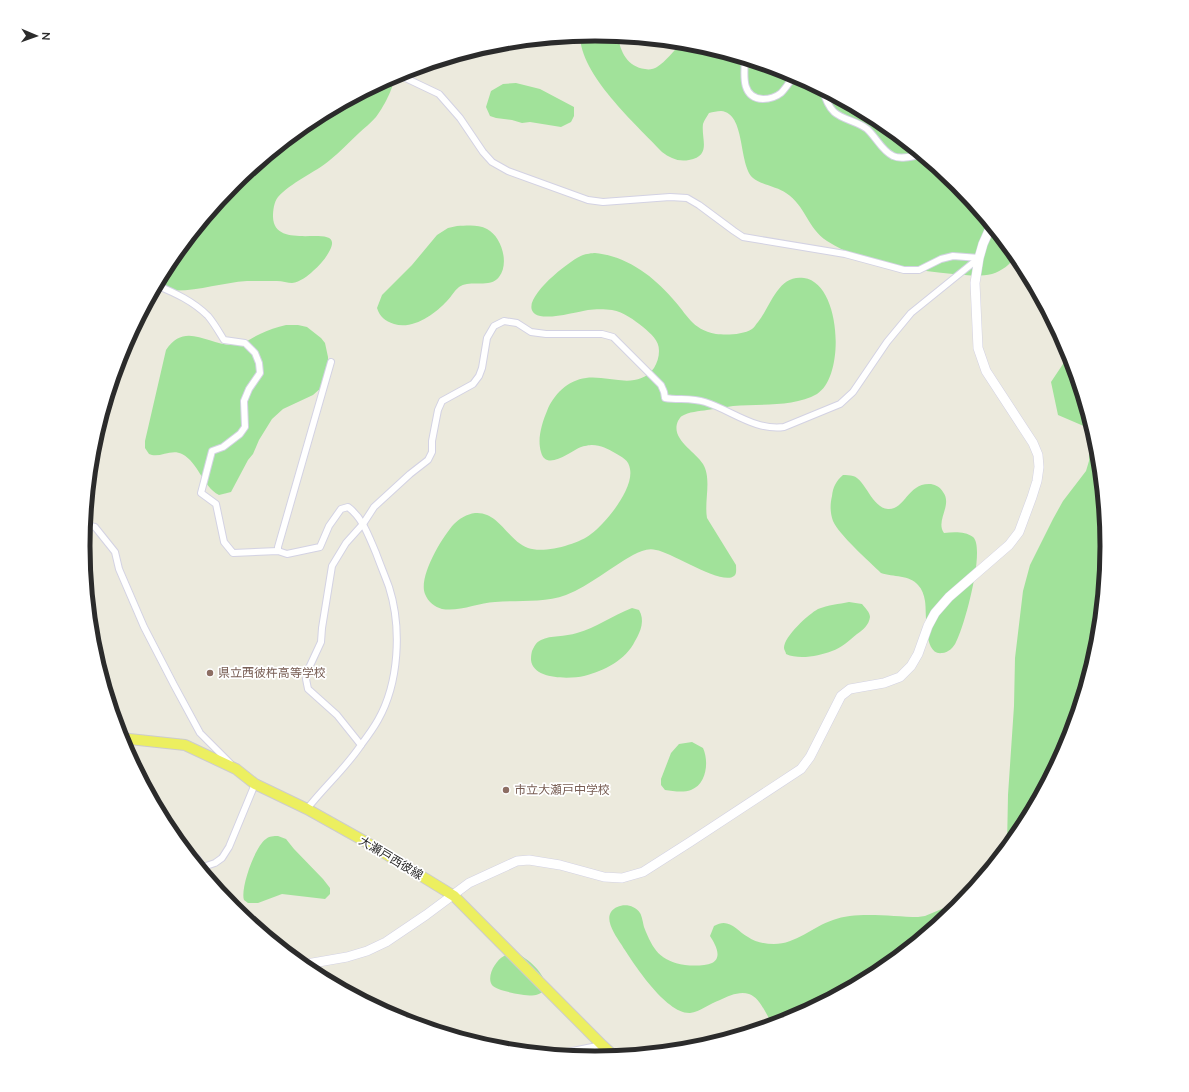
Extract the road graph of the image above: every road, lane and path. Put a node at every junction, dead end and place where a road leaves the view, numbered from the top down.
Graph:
1 (745, 64) edge
2 (405, 78) edge
3 (791, 80) edge
4 (824, 97) edge
5 (915, 156) edge
6 (989, 231) edge
7 (979, 258) junction
8 (161, 287) edge
9 (331, 362) dead end
10 (363, 524) junction
11 (91, 526) edge
12 (278, 551) junction
13 (128, 739) edge
14 (361, 746) junction
15 (236, 769) junction
16 (255, 784) junction
17 (307, 809) junction
18 (205, 867) edge
19 (454, 896) junction
20 (310, 963) edge
21 (602, 1045) junction
22 (575, 1050) edge
23 (608, 1051) edge

1 - 3 street
2 - 7 street
4 - 5 street
6 - 7 street
7 - 10 street
7 - 19 street
8 - 12 street
9 - 12 street
10 - 12 street
10 - 14 street
10 - 14 street
11 - 15 street
13 - 15 main road, 大瀬戸西彼線
14 - 17 street
15 - 16 main road, 大瀬戸西彼線
16 - 17 main road, 大瀬戸西彼線
16 - 18 street
17 - 19 main road, 大瀬戸西彼線
19 - 20 street
19 - 21 main road, 大瀬戸西彼線
21 - 22 street
21 - 23 main road, 大瀬戸西彼線

